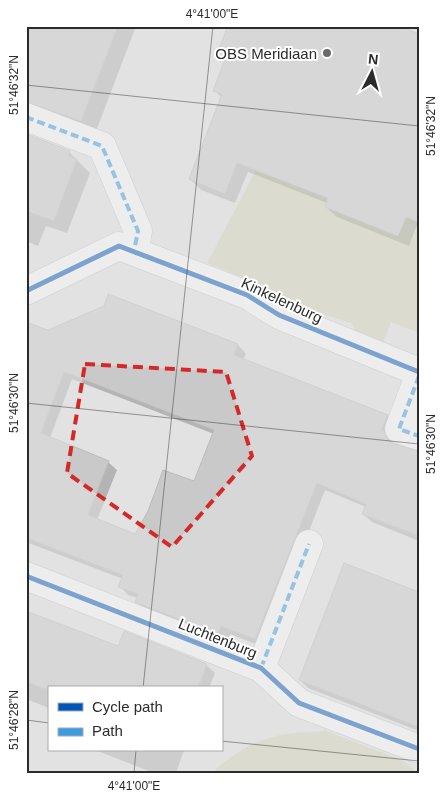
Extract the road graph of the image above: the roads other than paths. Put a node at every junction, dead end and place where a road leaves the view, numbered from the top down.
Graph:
1 (26, 117) edge
2 (134, 251) junction
3 (26, 291) edge
4 (419, 372) edge
5 (419, 376) edge
6 (419, 436) edge
7 (310, 544) dead end
8 (26, 576) edge
9 (261, 668) junction
10 (419, 749) edge

1 - 2 street
2 - 3 street
2 - 4 street, Kinkelenburg
5 - 6 street
7 - 9 street, Luchtenburg
8 - 9 street, Luchtenburg
9 - 10 street, Luchtenburg

